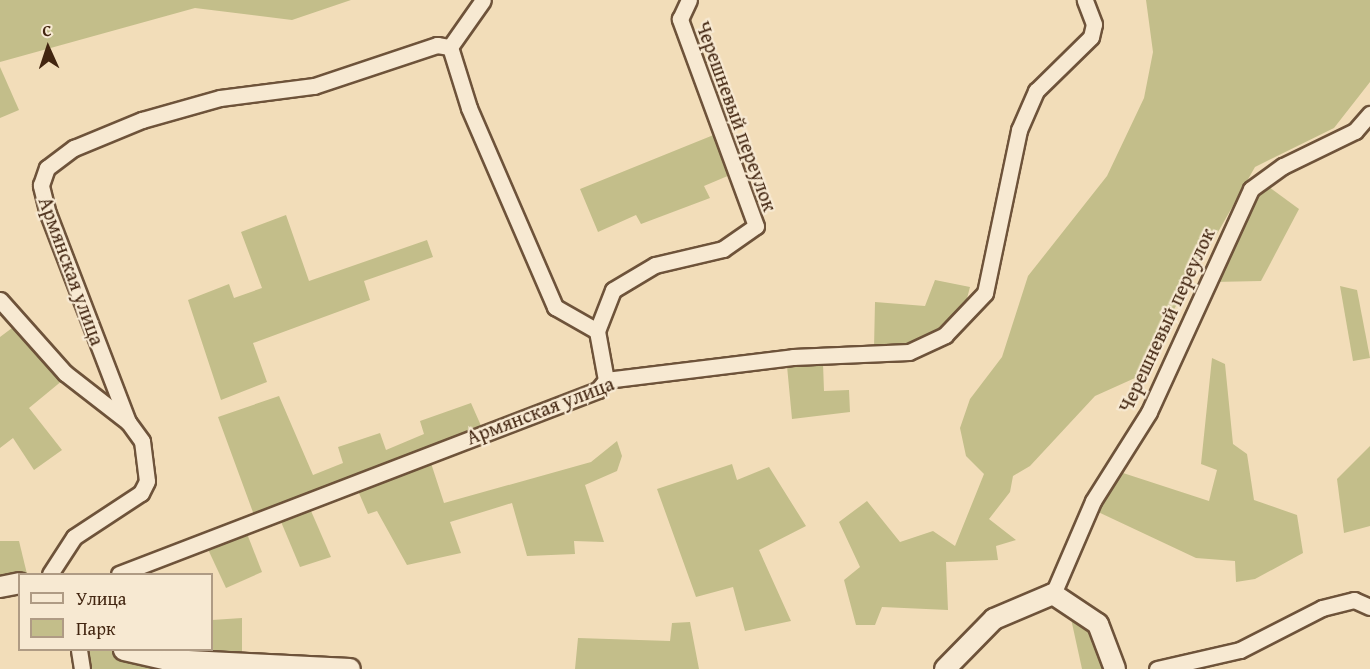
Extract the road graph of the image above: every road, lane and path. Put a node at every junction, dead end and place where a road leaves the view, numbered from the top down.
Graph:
1 (483, 0) edge
2 (689, 0) edge
3 (1085, 0) edge
4 (450, 47) junction
5 (1370, 114) edge
6 (0, 300) edge
7 (597, 331) junction
8 (606, 380) junction
9 (128, 422) junction
10 (51, 573) edge
11 (122, 573) edge
12 (18, 583) edge
13 (0, 587) edge
14 (1053, 594) junction
15 (1370, 607) edge
16 (79, 651) edge
17 (128, 651) edge
18 (82, 669) edge
19 (350, 669) edge
20 (945, 669) edge
21 (1115, 669) edge
22 (1157, 669) edge

1 - 4 street
2 - 7 street, Черешневый переулок
3 - 8 street, Армянская улица
4 - 7 street
4 - 9 street, Армянская улица
5 - 14 street, Черешневый переулок
6 - 9 street, Армянская улица
7 - 8 street
8 - 11 street, Армянская улица
9 - 10 street, Армянская улица
12 - 13 street
14 - 20 street
14 - 21 street
15 - 22 street
16 - 18 street
17 - 19 street

